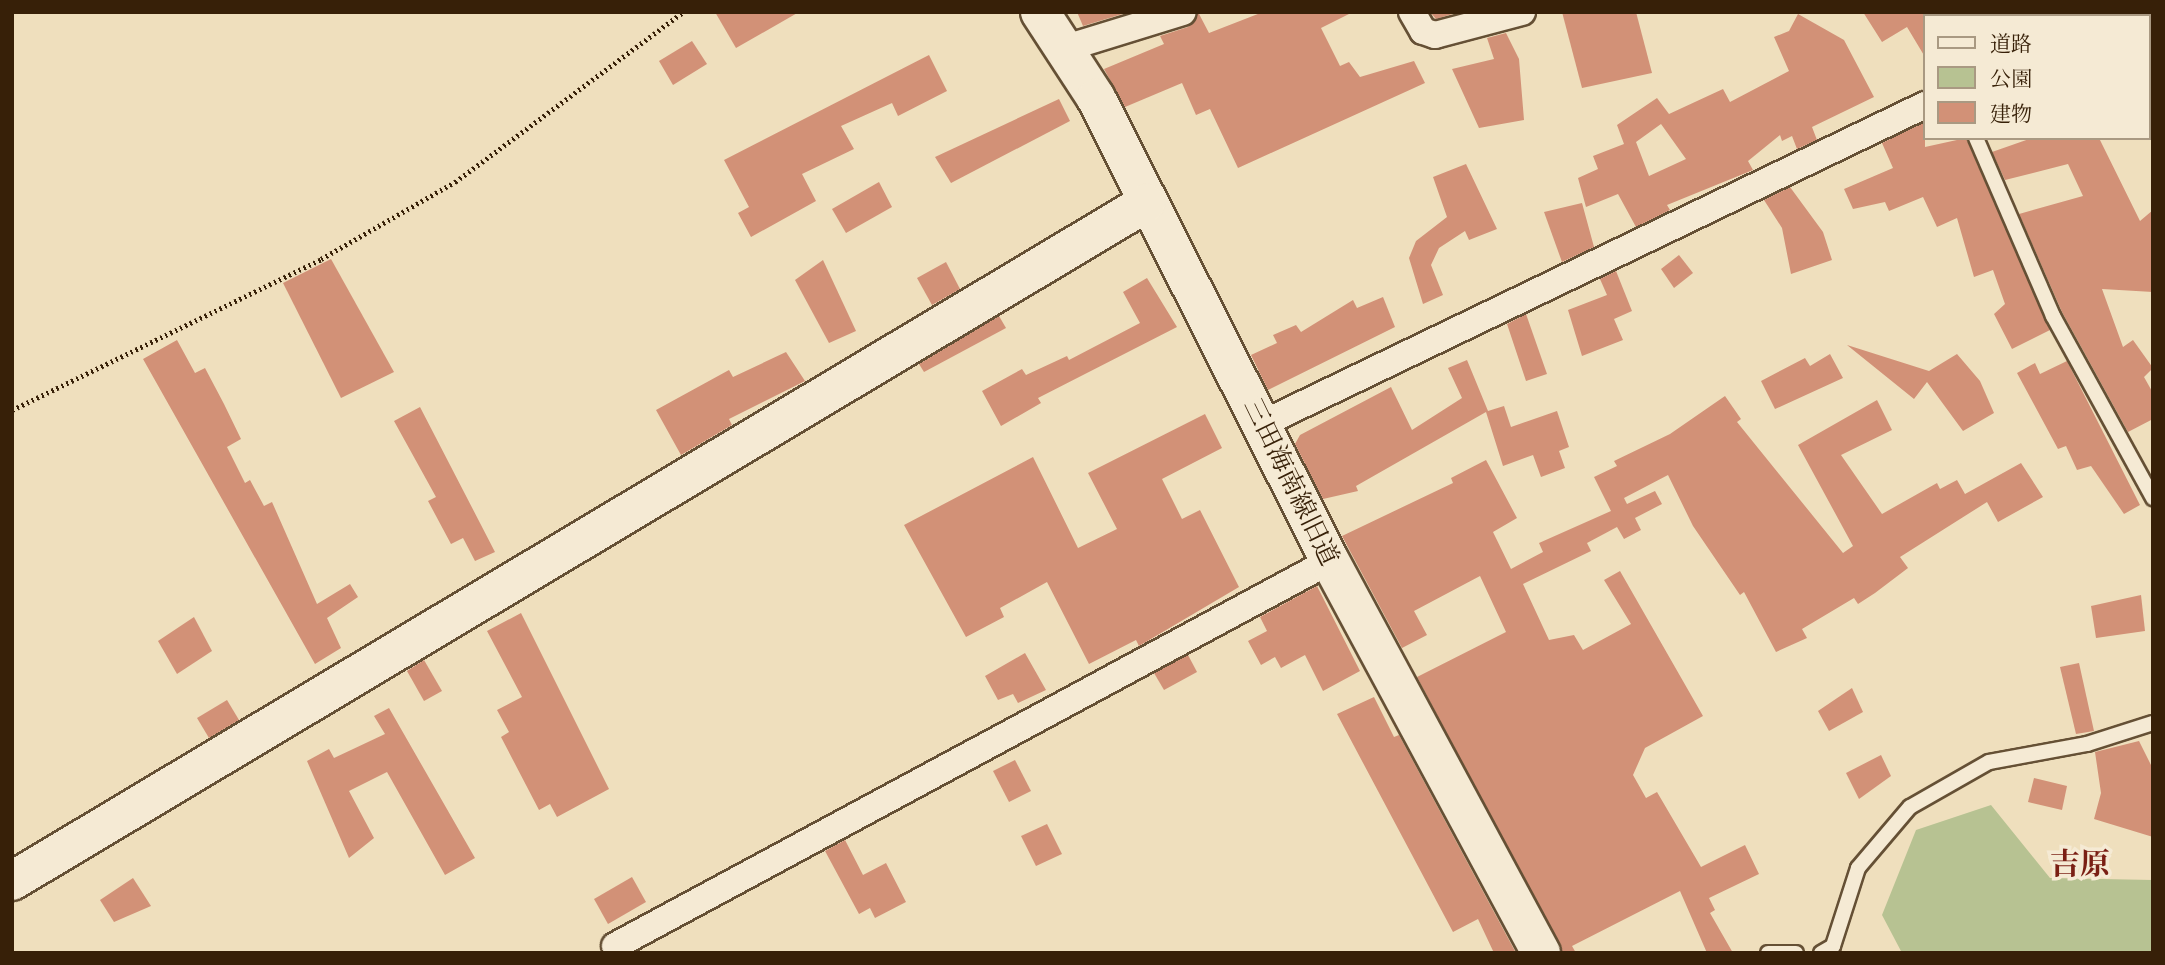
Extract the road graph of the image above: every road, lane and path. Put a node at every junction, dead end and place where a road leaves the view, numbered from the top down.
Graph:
1 (682, 12) edge
2 (1040, 12) edge
3 (1183, 12) edge
4 (1412, 12) edge
5 (1522, 12) edge
6 (1066, 48) junction
7 (1924, 105) edge
8 (1977, 140) edge
9 (1146, 203) junction
10 (12, 410) edge
11 (1264, 423) junction
12 (2153, 498) edge
13 (1330, 561) junction
14 (2153, 723) edge
15 (12, 881) edge
16 (615, 946) dead end
17 (1541, 953) edge
18 (1768, 953) edge
19 (1796, 953) edge
20 (1821, 953) edge

1 - 10 path
2 - 6 street, 三田海南線旧道
3 - 6 street
4 - 5 street
6 - 9 street, 三田海南線旧道
7 - 11 street
8 - 12 lane
9 - 11 street, 三田海南線旧道
9 - 15 street
11 - 13 street, 三田海南線旧道
13 - 16 street
13 - 17 street, 三田海南線旧道
14 - 20 lane
18 - 19 lane

